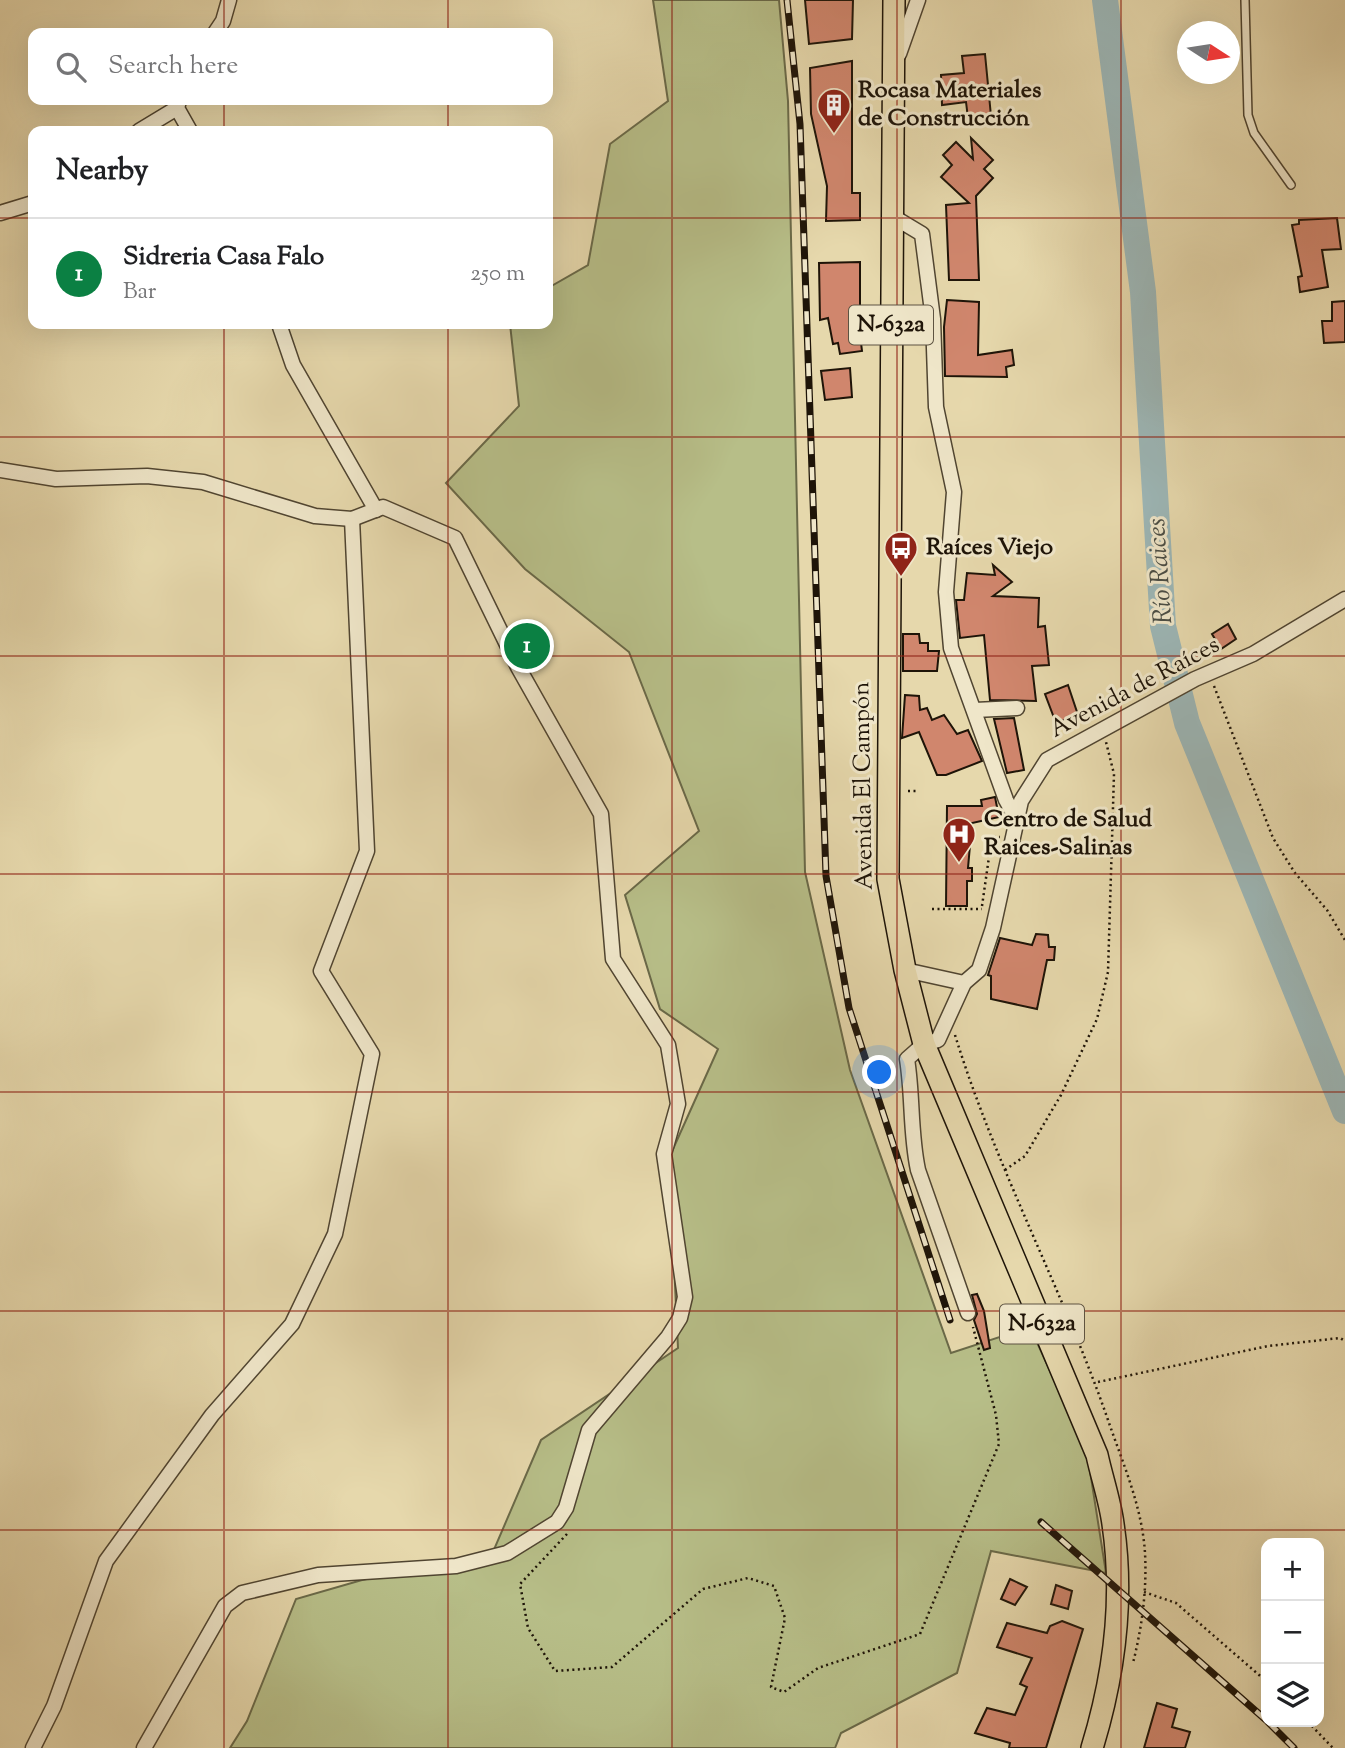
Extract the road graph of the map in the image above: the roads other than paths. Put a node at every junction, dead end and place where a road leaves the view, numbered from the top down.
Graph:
1 (229, 0) edge
2 (894, 0) edge
3 (918, 0) edge
4 (1245, 0) edge
5 (218, 28) edge
6 (893, 72) junction
7 (177, 105) edge
8 (178, 105) edge
9 (146, 126) edge
10 (188, 126) edge
11 (1291, 185) dead end
12 (28, 205) edge
13 (0, 213) edge
14 (892, 216) junction
15 (281, 329) edge
16 (0, 470) edge
17 (376, 510) junction
18 (352, 519) junction
19 (1345, 599) edge
20 (1017, 708) dead end
21 (975, 710) junction
22 (1017, 820) junction
23 (905, 970) junction
24 (964, 983) junction
25 (924, 1044) junction
26 (968, 1314) road end
27 (33, 1748) edge
28 (144, 1748) edge
29 (1092, 1748) edge

1 - 5 street
2 - 6 main road, Avenida El Campón / N-632a
3 - 6 street
4 - 11 lane
6 - 14 main road, Avenida El Campón / N-632a
7 - 9 street
8 - 10 street
12 - 13 street
14 - 21 street
14 - 23 main road, Avenida El Campón / N-632a
15 - 17 street
16 - 18 street
17 - 18 street
17 - 28 street
18 - 27 street
19 - 22 street, Avenida de Raíces
20 - 21 street
21 - 22 street
22 - 24 street, Avenida de Raíces
23 - 24 street
23 - 25 main road, Avenida El Campón / N-632a
24 - 25 street, Avenida de Raíces
25 - 26 street, Avenida de Raíces
25 - 29 main road, Avenida El Campón / N-632a

